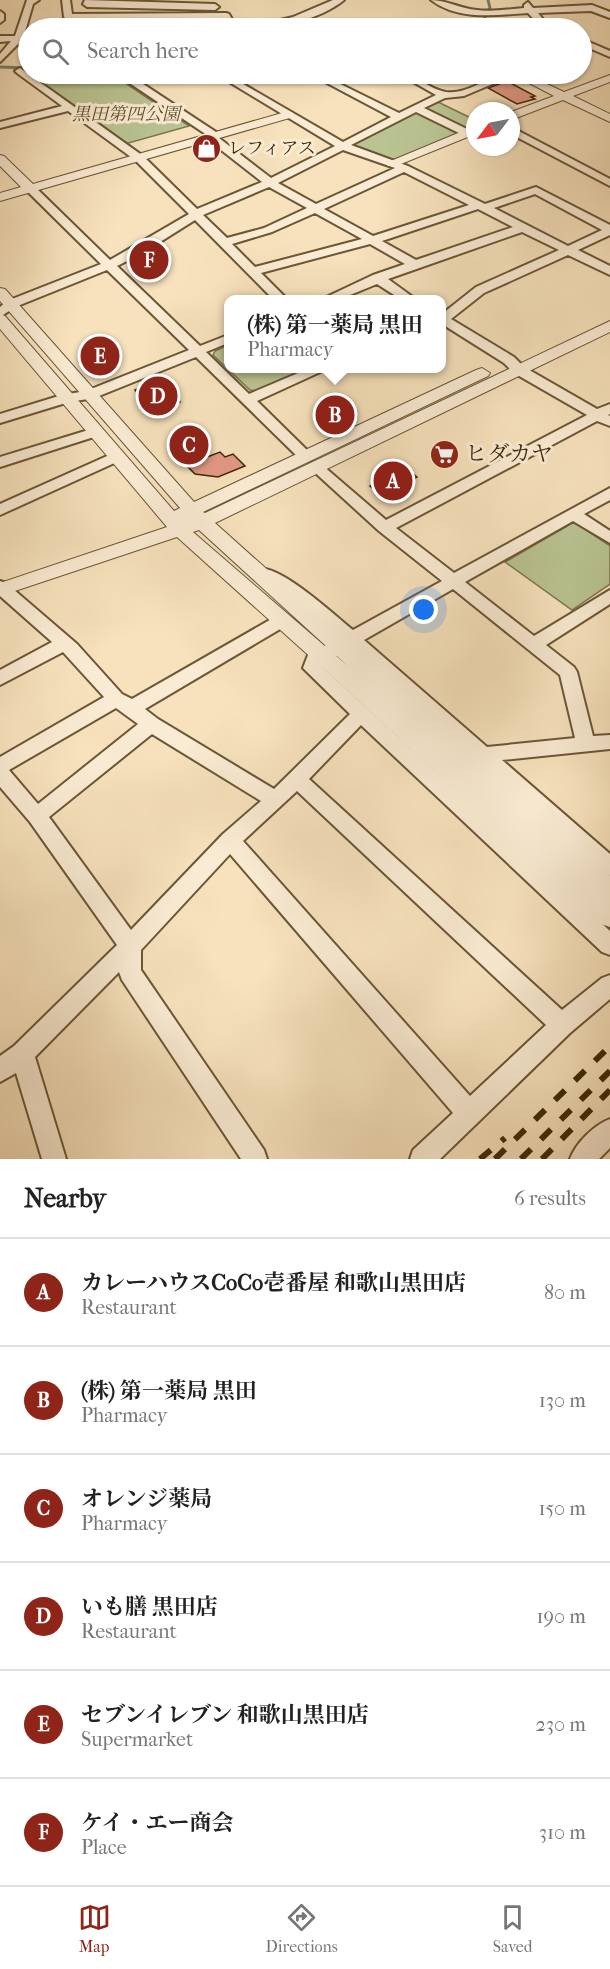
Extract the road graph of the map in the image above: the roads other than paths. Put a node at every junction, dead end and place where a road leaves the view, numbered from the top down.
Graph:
1 (35, 0) edge
2 (66, 0) edge
3 (89, 0) edge
4 (212, 0) edge
5 (340, 0) edge
6 (435, 0) edge
7 (480, 0) edge
8 (538, 0) edge
9 (131, 2) edge
10 (222, 7) junction
11 (529, 11) junction
12 (0, 14) edge
13 (610, 15) edge
14 (226, 16) joint
15 (68, 17) joint
16 (488, 17) junction
17 (27, 18) edge
18 (297, 18) edge
19 (538, 18) edge
20 (0, 20) edge
21 (18, 38) edge
22 (0, 39) edge
23 (18, 44) edge
24 (592, 46) edge
25 (610, 54) edge
26 (0, 61) edge
27 (18, 68) edge
28 (610, 78) edge
29 (40, 84) edge
30 (137, 84) edge
31 (237, 84) edge
32 (334, 84) edge
33 (425, 84) edge
34 (484, 84) edge
35 (544, 84) edge
36 (554, 84) edge
37 (570, 94) junction
38 (443, 95) junction
39 (68, 108) junction
40 (416, 108) junction
41 (610, 109) edge
42 (520, 113) edge
43 (289, 115) junction
44 (399, 117) junction
45 (610, 118) edge
46 (0, 125) edge
47 (466, 130) edge
48 (466, 134) edge
49 (520, 135) edge
50 (213, 137) junction
51 (343, 146) junction
52 (139, 158) junction
53 (0, 159) edge
54 (398, 166) junction
55 (270, 183) junction
56 (610, 183) edge
57 (30, 188) junction
58 (0, 197) edge
59 (482, 206) junction
60 (317, 207) junction
61 (196, 214) junction
62 (522, 228) junction
63 (610, 230) edge
64 (375, 240) junction
65 (226, 242) junction
66 (566, 249) junction
67 (415, 264) junction
68 (109, 265) junction
69 (253, 271) junction
70 (610, 271) edge
71 (377, 278) junction
72 (277, 295) edge
73 (338, 295) edge
74 (403, 295) edge
75 (3, 307) edge
76 (610, 312) edge
77 (446, 316) edge
78 (446, 322) edge
79 (610, 326) edge
80 (224, 341) edge
81 (198, 352) junction
82 (514, 365) junction
83 (313, 373) edge
84 (89, 395) junction
85 (67, 398) junction
86 (247, 400) junction
87 (606, 415) edge
88 (0, 419) edge
89 (95, 432) junction
90 (116, 457) junction
91 (0, 462) edge
92 (311, 462) junction
93 (610, 493) edge
94 (0, 510) edge
95 (573, 514) junction
96 (196, 516) junction
97 (176, 525) junction
98 (385, 527) junction
99 (610, 538) edge
100 (455, 581) junction
101 (1, 590) edge
102 (610, 596) edge
103 (281, 621) junction
104 (64, 644) junction
105 (532, 645) junction
106 (337, 647) junction
107 (350, 669) junction
108 (0, 678) edge
109 (116, 699) junction
110 (132, 708) junction
111 (360, 715) junction
112 (151, 724) junction
113 (610, 742) edge
114 (586, 744) junction
115 (481, 755) junction
116 (0, 766) edge
117 (0, 773) edge
118 (297, 779) junction
119 (276, 800) junction
120 (37, 816) junction
121 (230, 840) junction
122 (610, 867) edge
123 (610, 891) edge
124 (610, 916) edge
125 (610, 945) edge
126 (130, 946) junction
127 (610, 986) edge
128 (561, 1025) junction
129 (22, 1054) junction
130 (0, 1070) edge
131 (470, 1114) junction
132 (610, 1131) edge
133 (54, 1159) edge
134 (255, 1159) edge
135 (422, 1159) edge
136 (582, 1159) edge

1 - 17 street
2 - 15 street
3 - 9 street
4 - 10 street
5 - 18 street
6 - 16 street
7 - 16 street
8 - 11 street
9 - 10 street
10 - 14 street
11 - 13 street
11 - 16 street
11 - 19 street
12 - 20 street
14 - 15 street
21 - 22 street
23 - 26 street
24 - 25 street
26 - 27 street
28 - 37 street
29 - 39 street
30 - 50 street
31 - 43 street
32 - 44 street
33 - 38 street
34 - 38 street
35 - 37 street
36 - 37 street
37 - 41 street
37 - 42 street
37 - 45 street
38 - 40 street
39 - 46 street
39 - 52 street
40 - 44 street
40 - 47 street
43 - 50 street
43 - 51 street
44 - 51 street
48 - 54 street
49 - 56 street
50 - 52 street
50 - 55 street
51 - 54 street
51 - 55 street
52 - 57 street
52 - 61 street
53 - 57 street
54 - 59 street
54 - 60 street
55 - 60 street
55 - 61 street
57 - 58 street
57 - 68 street
59 - 62 street
59 - 63 street
59 - 64 street
60 - 64 street
60 - 65 street
61 - 65 street
61 - 68 street
62 - 66 street
62 - 67 street
63 - 66 street
64 - 67 street
64 - 69 street
65 - 69 street
66 - 70 street
66 - 77 street
67 - 71 street
68 - 75 street
68 - 81 street
69 - 72 street
71 - 73 street
71 - 74 street
75 - 84 street
75 - 85 street
76 - 82 street
78 - 82 street
79 - 82 street
80 - 81 street
81 - 84 street
81 - 86 street
82 - 87 street
82 - 92 street
83 - 86 street
84 - 85 street
84 - 96 street
85 - 88 street
85 - 89 street
86 - 92 street
87 - 98 street
89 - 90 street
89 - 91 street
90 - 94 street
90 - 97 street
92 - 96 street
92 - 98 street
93 - 95 street
95 - 99 street
95 - 100 street
96 - 97 street
96 - 106 street
97 - 101 street
97 - 103 street
98 - 100 street
100 - 105 street
100 - 106 street
101 - 104 street
102 - 105 street
103 - 106 street
103 - 110 street
104 - 108 street
104 - 109 street
105 - 114 street
106 - 107 street
106 - 111 street
106 - 115 street
107 - 123 street
107 - 124 street
109 - 110 street
109 - 116 street
110 - 112 street
111 - 118 street
111 - 125 street
112 - 119 street
112 - 120 street
113 - 114 street
114 - 115 street
115 - 122 street
117 - 120 street
118 - 119 street
118 - 128 street
119 - 121 street
120 - 126 street
121 - 126 street
121 - 131 street
126 - 129 street
126 - 134 street
127 - 128 street
128 - 131 street
129 - 130 street
129 - 133 street
131 - 135 street
132 - 136 street

